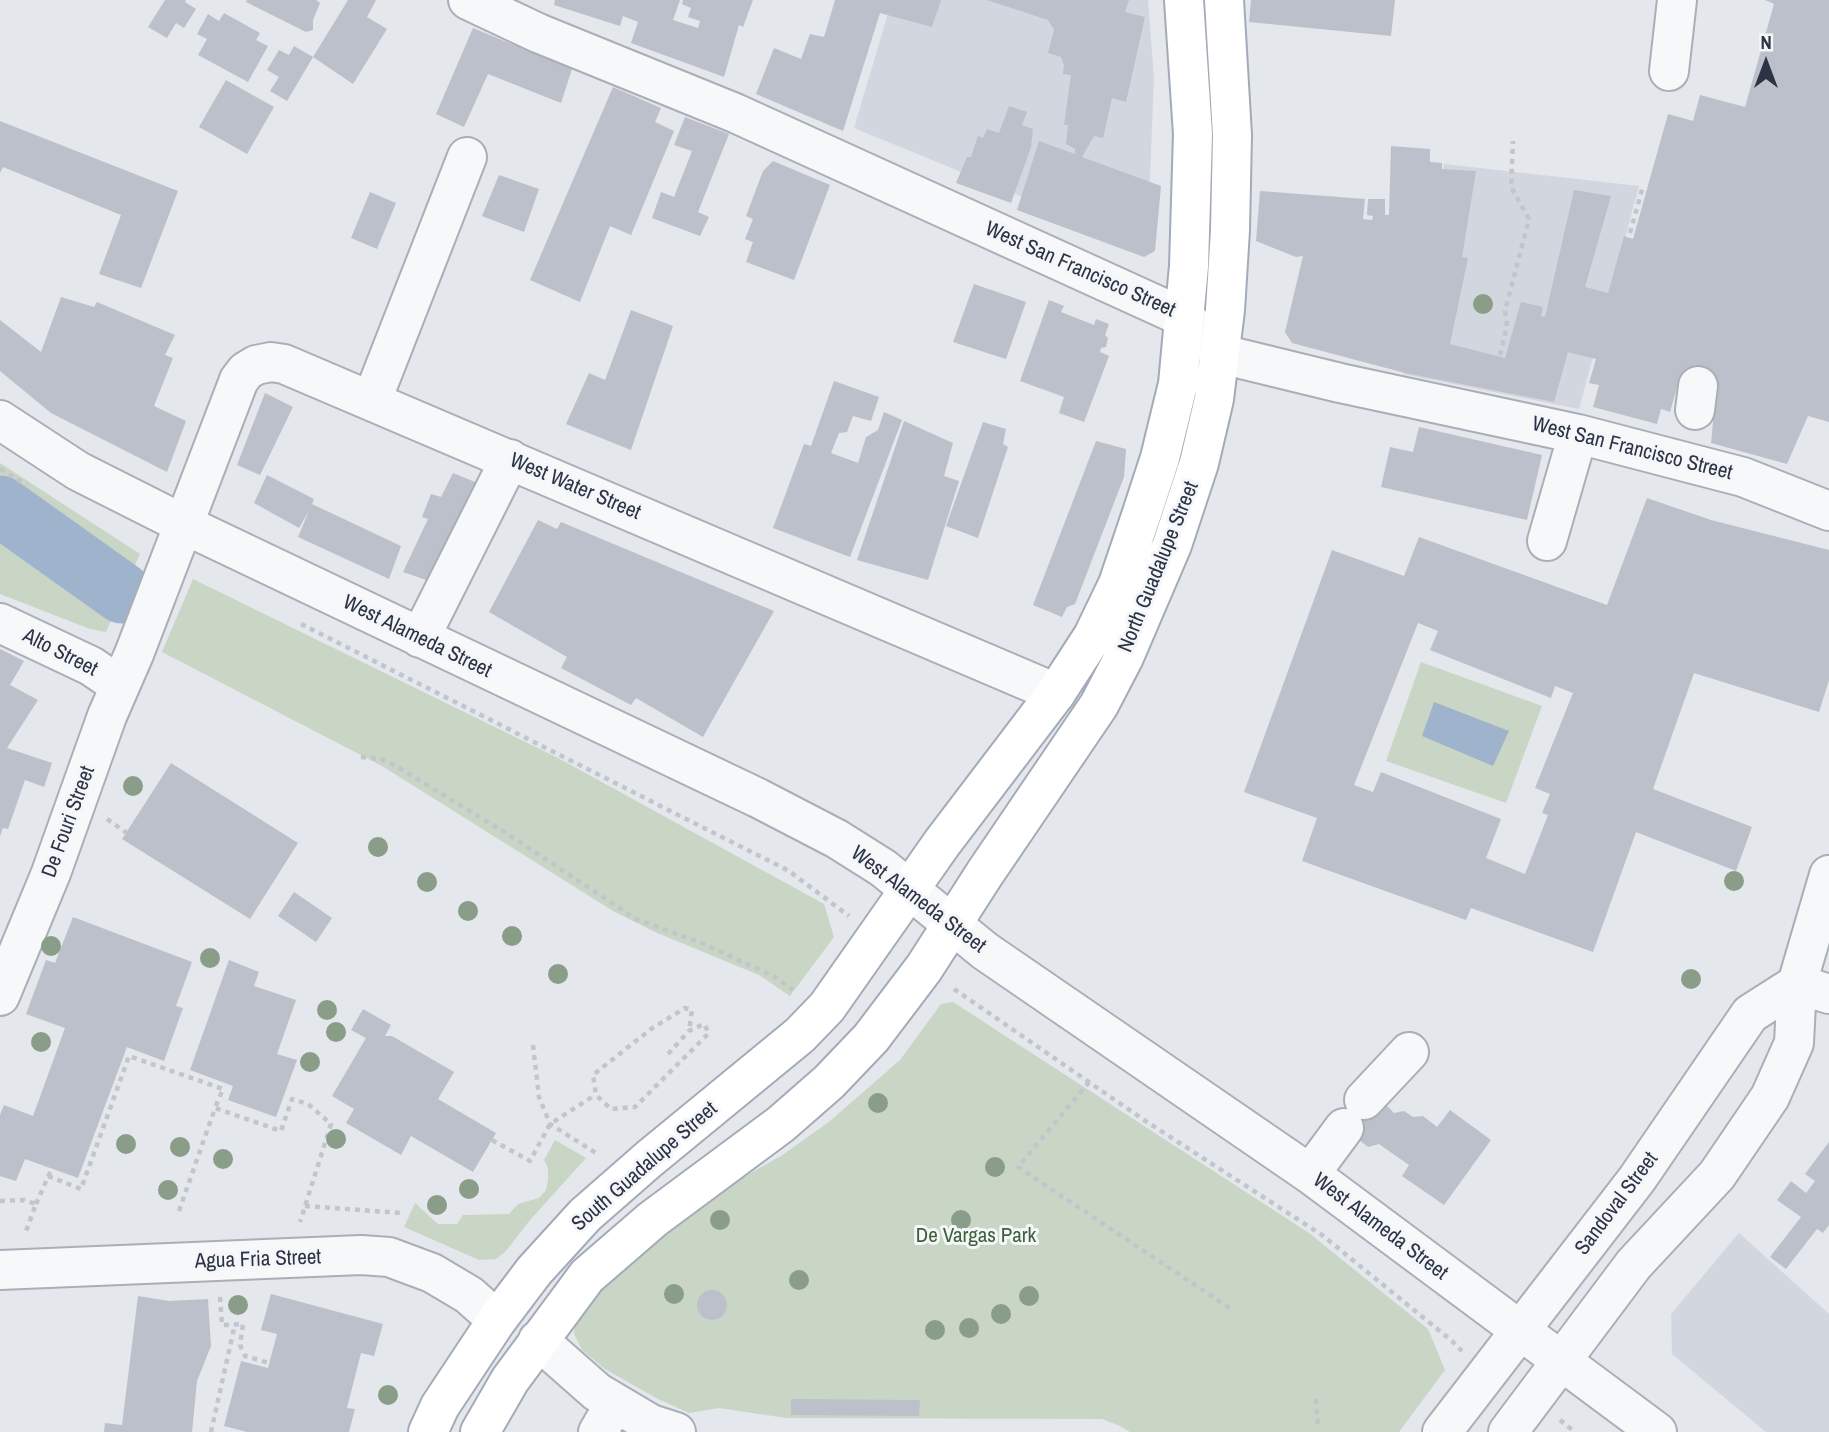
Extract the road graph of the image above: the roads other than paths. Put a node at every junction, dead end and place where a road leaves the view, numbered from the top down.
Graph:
1 (468, 0) edge
2 (1184, 0) edge
3 (1224, 0) edge
4 (1677, 0) edge
5 (1669, 71) dead end
6 (467, 157) dead end
7 (1185, 318) junction
8 (1221, 354) junction
9 (372, 400) junction
10 (0, 420) edge
11 (1578, 434) junction
12 (510, 459) junction
13 (1829, 511) edge
14 (183, 524) junction
15 (1547, 541) dead end
16 (0, 622) edge
17 (420, 638) junction
18 (119, 685) junction
19 (1056, 693) junction
20 (1829, 875) edge
21 (910, 890) junction
22 (952, 925) junction
23 (863, 958) joint
24 (1813, 989) edge
25 (0, 996) edge
26 (1409, 1052) dead end
27 (1310, 1174) junction
28 (1728, 1187) dead end
29 (10, 1256) edge
30 (1633, 1264) junction
31 (497, 1320) junction
32 (1520, 1332) junction
33 (538, 1340) junction
34 (1561, 1362) junction
35 (607, 1418) edge
36 (1514, 1425) edge
37 (428, 1432) edge
38 (456, 1432) edge
39 (480, 1432) edge
40 (676, 1432) edge
41 (1443, 1432) edge
42 (1657, 1432) edge

1 - 7 street, West San Francisco Street
2 - 7 main road, North Guadalupe Street
3 - 8 main road, North Guadalupe Street
4 - 5 street
6 - 9 street
7 - 8 street, West San Francisco Street
7 - 19 main road, North Guadalupe Street
8 - 11 street, West San Francisco Street
8 - 22 main road, North Guadalupe Street
9 - 12 street, West Water Street
9 - 14 street, West Water Street
10 - 14 street, West Alameda Street
11 - 13 street, West San Francisco Street
11 - 15 street
12 - 17 street
12 - 19 street, West Water Street
14 - 17 street, West Alameda Street
14 - 18 street, De Fouri Street
16 - 18 street, Alto Street
17 - 21 street, West Alameda Street
18 - 25 street, De Fouri Street
19 - 21 main road, North Guadalupe Street
20 - 24 street
21 - 22 street, West Alameda Street
21 - 23 main road, North Guadalupe Street
22 - 27 street, West Alameda Street
22 - 33 main road, North Guadalupe Street
23 - 31 main road, South Guadalupe Street
24 - 30 street
24 - 32 street, Sandoval Street
26 - 27 street
27 - 32 street, West Alameda Street
28 - 30 street
29 - 31 street, Agua Fria Street
30 - 34 street
31 - 37 main road, South Guadalupe Street
31 - 38 main road
32 - 34 street, West Alameda Street
32 - 41 street, Sandoval Street
33 - 35 street
33 - 39 main road
34 - 36 street
34 - 42 street, West Alameda Street
35 - 40 street

